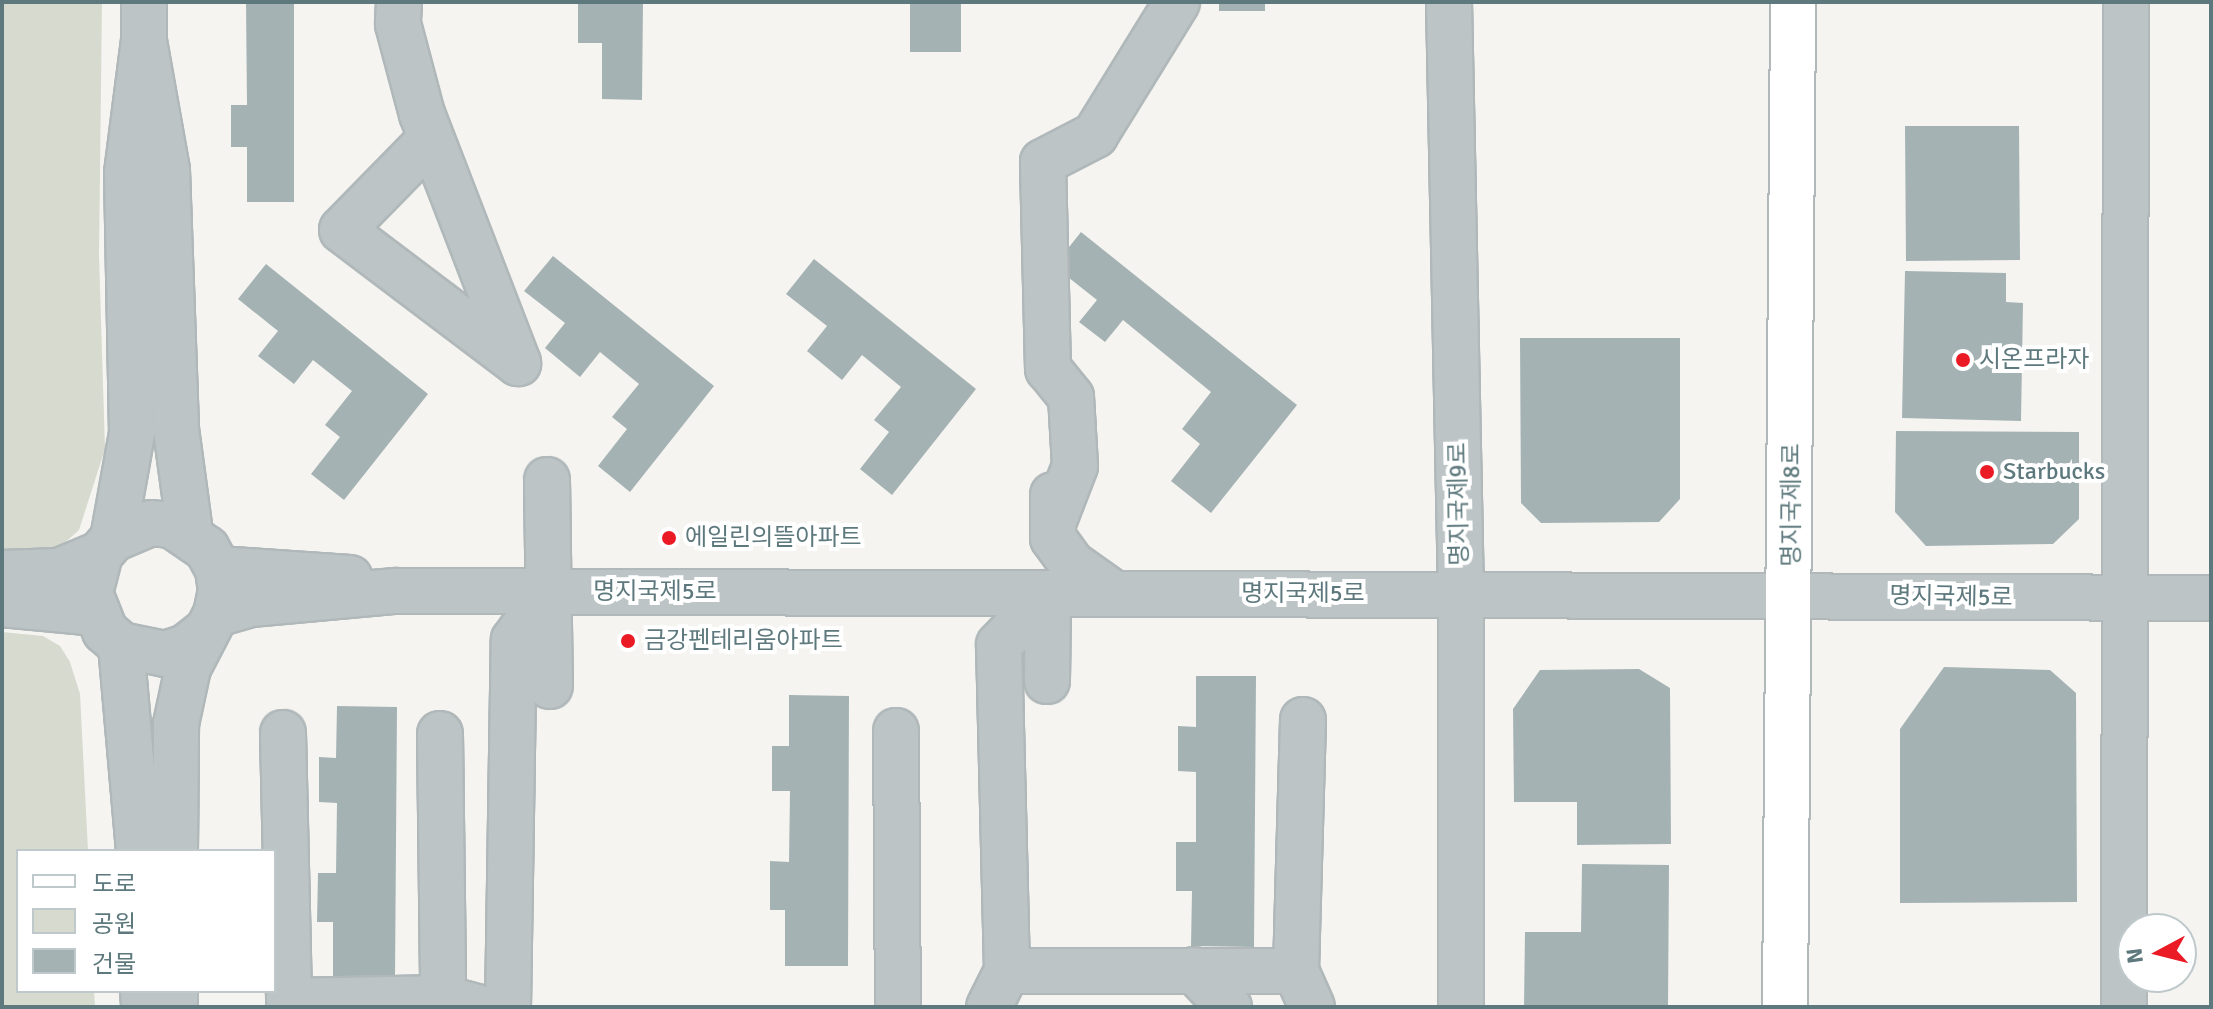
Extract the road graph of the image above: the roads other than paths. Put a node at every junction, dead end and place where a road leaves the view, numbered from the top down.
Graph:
1 (399, 2) edge
2 (1177, 2) edge
3 (1449, 2) edge
4 (1793, 2) edge
5 (2126, 2) edge
6 (144, 22) edge
7 (431, 139) junction
8 (1054, 462) dead end
9 (547, 480) dead end
10 (1053, 530) junction
11 (190, 533) junction
12 (107, 546) junction
13 (218, 569) junction
14 (2, 573) edge
15 (395, 591) junction
16 (549, 591) junction
17 (991, 593) junction
18 (1048, 593) junction
19 (1113, 593) junction
20 (1461, 594) junction
21 (1791, 595) junction
22 (2211, 598) edge
23 (2121, 599) junction
24 (2, 604) edge
25 (210, 623) junction
26 (108, 629) junction
27 (1047, 681) dead end
28 (550, 686) dead end
29 (1303, 720) dead end
30 (896, 731) dead end
31 (283, 733) dead end
32 (440, 734) dead end
33 (139, 849) edge
34 (175, 849) edge
35 (1194, 970) junction
36 (998, 989) edge
37 (1304, 989) edge
38 (460, 1002) edge
39 (387, 1003) edge
40 (289, 1004) edge
41 (508, 1007) edge
42 (898, 1007) edge
43 (1229, 1007) edge
44 (1461, 1007) edge
45 (1785, 1007) edge
46 (2124, 1007) edge

1 - 7 street
2 - 10 street
3 - 20 street, 명지국제9로
4 - 21 main road, 명지국제8로
5 - 23 street
6 - 11 street
6 - 12 street
7 - 7 street
8 - 10 street
9 - 16 street
10 - 17 street
10 - 19 street
11 - 12 street
11 - 13 street
12 - 14 street
12 - 26 street
13 - 15 street
13 - 25 street
15 - 16 street, 명지국제5로
15 - 25 street
16 - 17 street, 명지국제5로
16 - 28 street
16 - 41 street
17 - 18 street, 명지국제5로
18 - 19 street, 명지국제5로
18 - 27 street
18 - 36 street
19 - 20 street, 명지국제5로
20 - 21 street, 명지국제5로
20 - 44 street, 명지국제9로
21 - 23 street, 명지국제5로
21 - 45 main road, 명지국제8로
22 - 23 street, 명지국제5로
23 - 46 street
24 - 26 street
25 - 26 street
25 - 34 street
26 - 33 street
29 - 37 street
30 - 42 street
31 - 40 street
32 - 38 street
35 - 36 street
35 - 37 street
35 - 43 street
38 - 39 street
39 - 40 street

